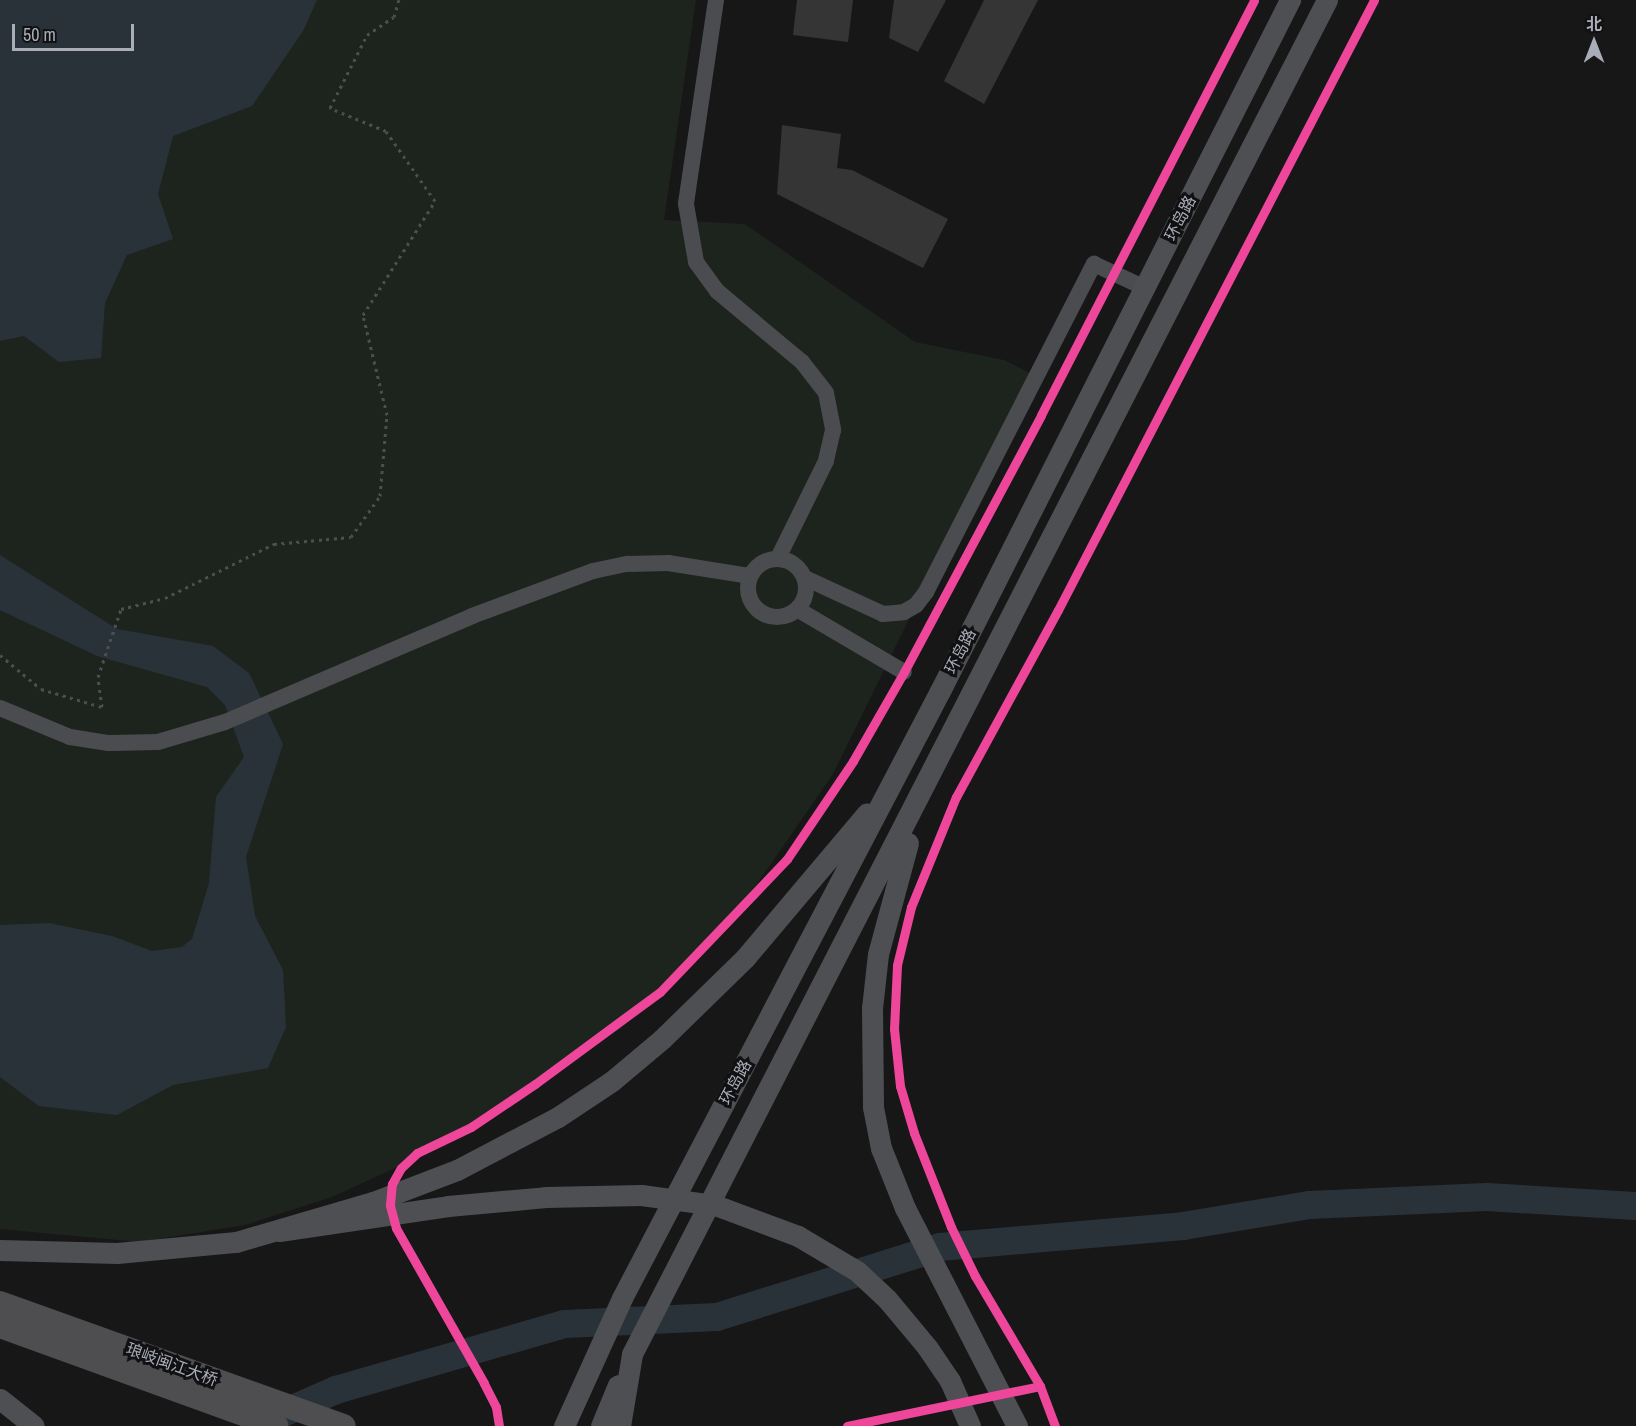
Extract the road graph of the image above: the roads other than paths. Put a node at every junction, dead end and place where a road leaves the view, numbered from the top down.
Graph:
1 (716, 0) edge
2 (1290, 0) edge
3 (1327, 0) edge
4 (1145, 288) junction
5 (778, 558) junction
6 (749, 576) junction
7 (805, 578) junction
8 (797, 609) junction
9 (904, 672) dead end
10 (0, 708) edge
11 (895, 777) junction
12 (924, 790) junction
13 (279, 1232) junction
14 (0, 1250) edge
15 (0, 1303) edge
16 (0, 1326) edge
17 (633, 1354) junction
18 (0, 1400) edge
19 (34, 1426) edge
20 (277, 1426) edge
21 (344, 1426) edge
22 (564, 1426) edge
23 (601, 1426) edge
24 (620, 1426) edge
25 (970, 1426) edge
26 (1017, 1426) edge

1 - 5 street
2 - 4 main road, 环岛路
3 - 12 main road, 环岛路
4 - 7 street
4 - 11 main road, 环岛路
5 - 6 street
5 - 7 street
6 - 8 street
6 - 10 street
7 - 8 street
8 - 9 street
11 - 13 main road, bridge
11 - 22 main road, 环岛路
12 - 17 main road, 环岛路
12 - 26 main road
13 - 14 main road
13 - 25 main road, bridge
15 - 21 highway, 琅岐闽江大桥
16 - 20 highway, 琅岐闽江大桥
17 - 23 main road
17 - 24 main road
18 - 19 main road

